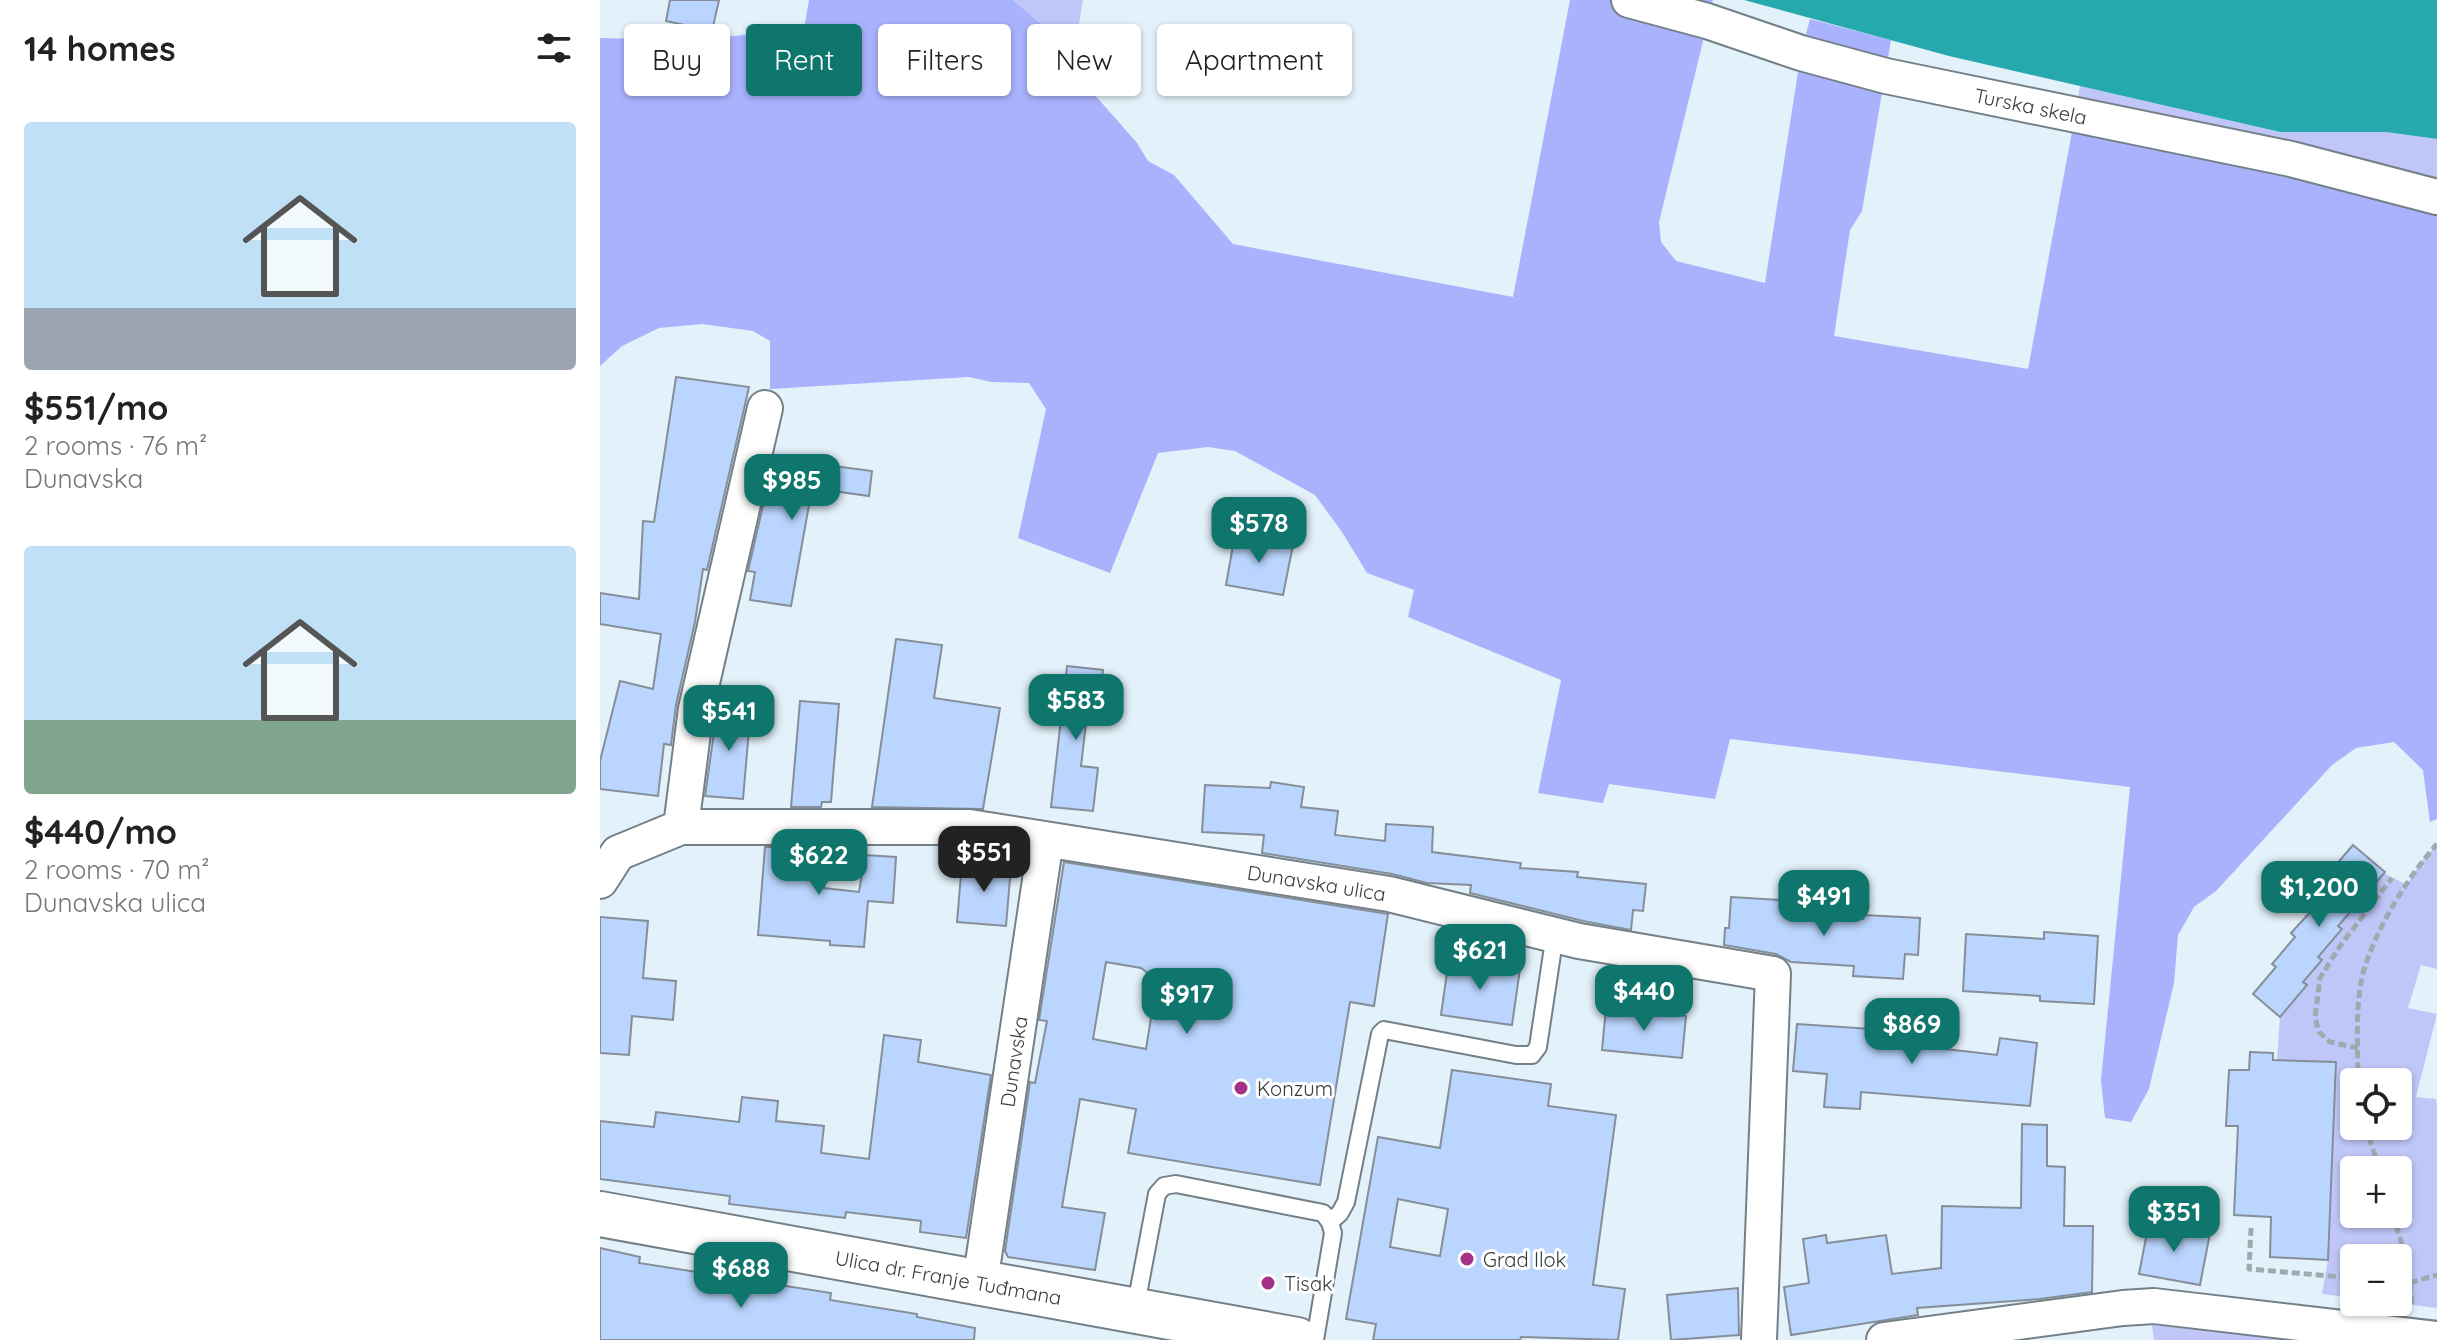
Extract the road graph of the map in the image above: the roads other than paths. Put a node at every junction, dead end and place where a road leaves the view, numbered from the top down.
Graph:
1 (1629, 0) edge
2 (2437, 197) edge
3 (765, 408) dead end
4 (681, 827) junction
5 (1046, 840) junction
6 (600, 881) edge
7 (1555, 934) junction
8 (600, 1214) edge
9 (1330, 1222) junction
10 (980, 1283) junction
11 (1135, 1311) junction
12 (2421, 1338) edge
13 (1297, 1340) edge
14 (1315, 1340) edge
15 (1759, 1340) edge
16 (1884, 1340) edge

1 - 2 street, Turska skela
3 - 4 street
4 - 5 street, Dunavska ulica
4 - 6 street, Dunavska ulica
5 - 7 street, Dunavska ulica
5 - 10 street, Dunavska
7 - 9 lane
7 - 15 street, Dunavska ulica
8 - 10 main road, Ulica dr. Franje Tuđmana
9 - 11 lane
9 - 14 lane
10 - 11 main road, Ulica dr. Franje Tuđmana
11 - 13 main road, Ulica dr. Franje Tuđmana
12 - 16 street

